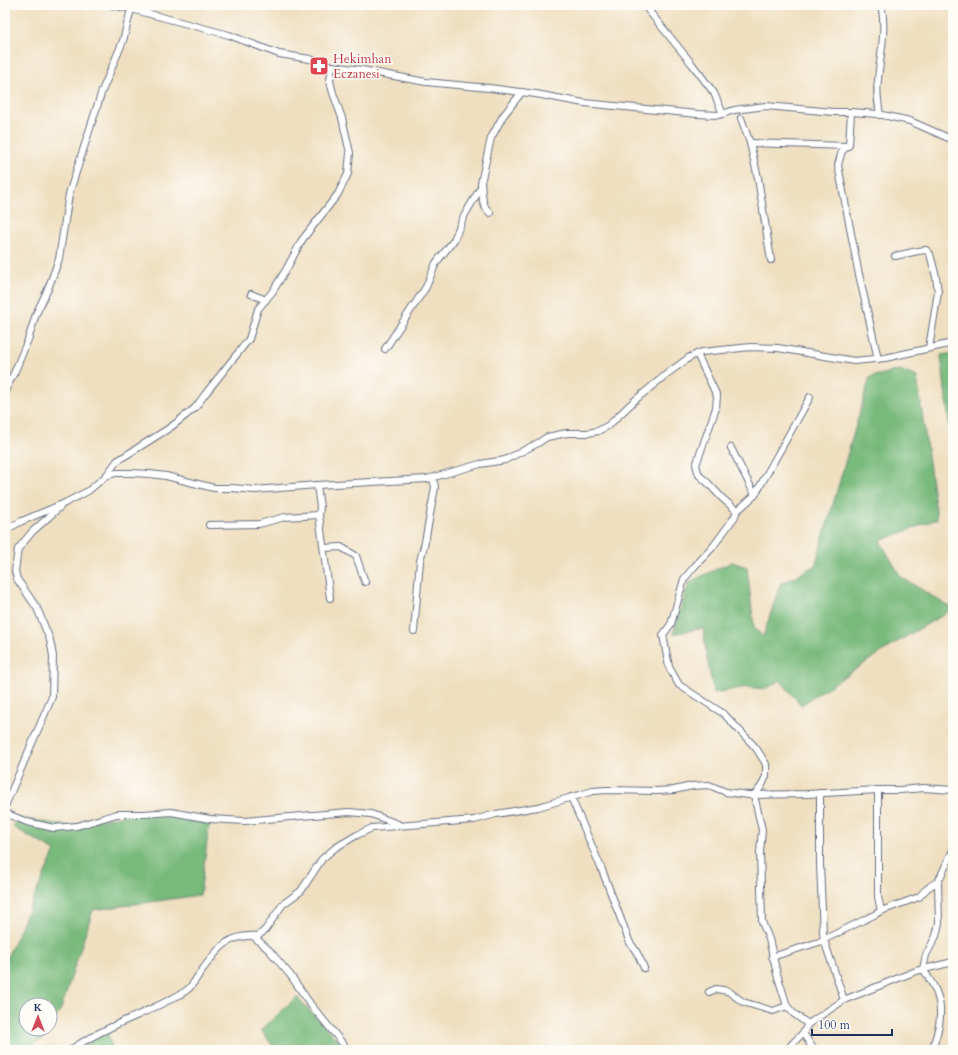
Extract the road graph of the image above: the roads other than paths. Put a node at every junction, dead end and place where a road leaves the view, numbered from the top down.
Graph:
1 (112, 5) edge
2 (644, 5) edge
3 (881, 5) edge
4 (131, 9) junction
5 (332, 66) junction
6 (522, 92) junction
7 (851, 112) junction
8 (723, 114) junction
9 (880, 115) junction
10 (742, 118) dead end
11 (953, 140) edge
12 (750, 143) junction
13 (848, 146) junction
14 (481, 187) junction
15 (490, 213) dead end
16 (895, 256) dead end
17 (771, 260) dead end
18 (251, 294) dead end
19 (266, 300) junction
20 (953, 343) edge
21 (929, 348) junction
22 (384, 349) dead end
23 (697, 354) junction
24 (878, 358) junction
25 (5, 391) edge
26 (810, 397) dead end
27 (730, 448) dead end
28 (106, 476) junction
29 (433, 478) junction
30 (317, 485) junction
31 (755, 495) junction
32 (65, 503) junction
33 (737, 511) junction
34 (319, 515) junction
35 (209, 525) dead end
36 (5, 530) edge
37 (324, 548) junction
38 (365, 582) dead end
39 (330, 598) dead end
40 (414, 630) dead end
41 (878, 790) junction
42 (953, 790) edge
43 (820, 793) junction
44 (754, 795) junction
45 (571, 797) junction
46 (5, 806) edge
47 (5, 813) edge
48 (402, 825) junction
49 (953, 850) edge
50 (938, 882) junction
51 (881, 911) junction
52 (253, 936) junction
53 (824, 940) junction
54 (772, 957) junction
55 (953, 962) edge
56 (644, 968) dead end
57 (923, 969) junction
58 (709, 992) dead end
59 (844, 1000) junction
60 (787, 1006) junction
61 (808, 1024) junction
62 (803, 1033) junction
63 (70, 1050) edge
64 (348, 1050) edge
65 (789, 1050) edge
66 (814, 1050) edge
67 (932, 1050) edge

1 - 4 street
2 - 8 street
3 - 9 street
4 - 5 street
4 - 25 street
5 - 6 street
5 - 19 street
6 - 8 street
6 - 14 street
7 - 8 street
7 - 9 street
7 - 13 street
9 - 11 street
10 - 12 street
12 - 13 street
12 - 17 street
13 - 24 street
14 - 15 street
14 - 22 street
16 - 21 street
18 - 19 street
19 - 28 street
20 - 21 street
21 - 24 street
23 - 24 street
23 - 29 street
23 - 33 street
26 - 31 street
27 - 31 street
28 - 30 street
28 - 32 street
29 - 30 street
29 - 40 street
30 - 34 street
31 - 33 street
32 - 36 street
32 - 46 street
33 - 44 street
34 - 35 street
34 - 37 street
37 - 38 street
37 - 39 street
41 - 42 street
41 - 43 street
41 - 51 street
43 - 44 street
43 - 53 street
44 - 45 street
44 - 54 street
45 - 48 street
45 - 56 street
47 - 48 street
48 - 52 street
49 - 50 street
50 - 51 street
50 - 57 street
51 - 53 street
52 - 63 street
52 - 64 street
53 - 54 street
53 - 59 street
54 - 60 street
55 - 57 street
57 - 59 street
57 - 67 street
58 - 60 street
59 - 61 street
60 - 61 street
61 - 62 street
62 - 65 street
62 - 66 street

